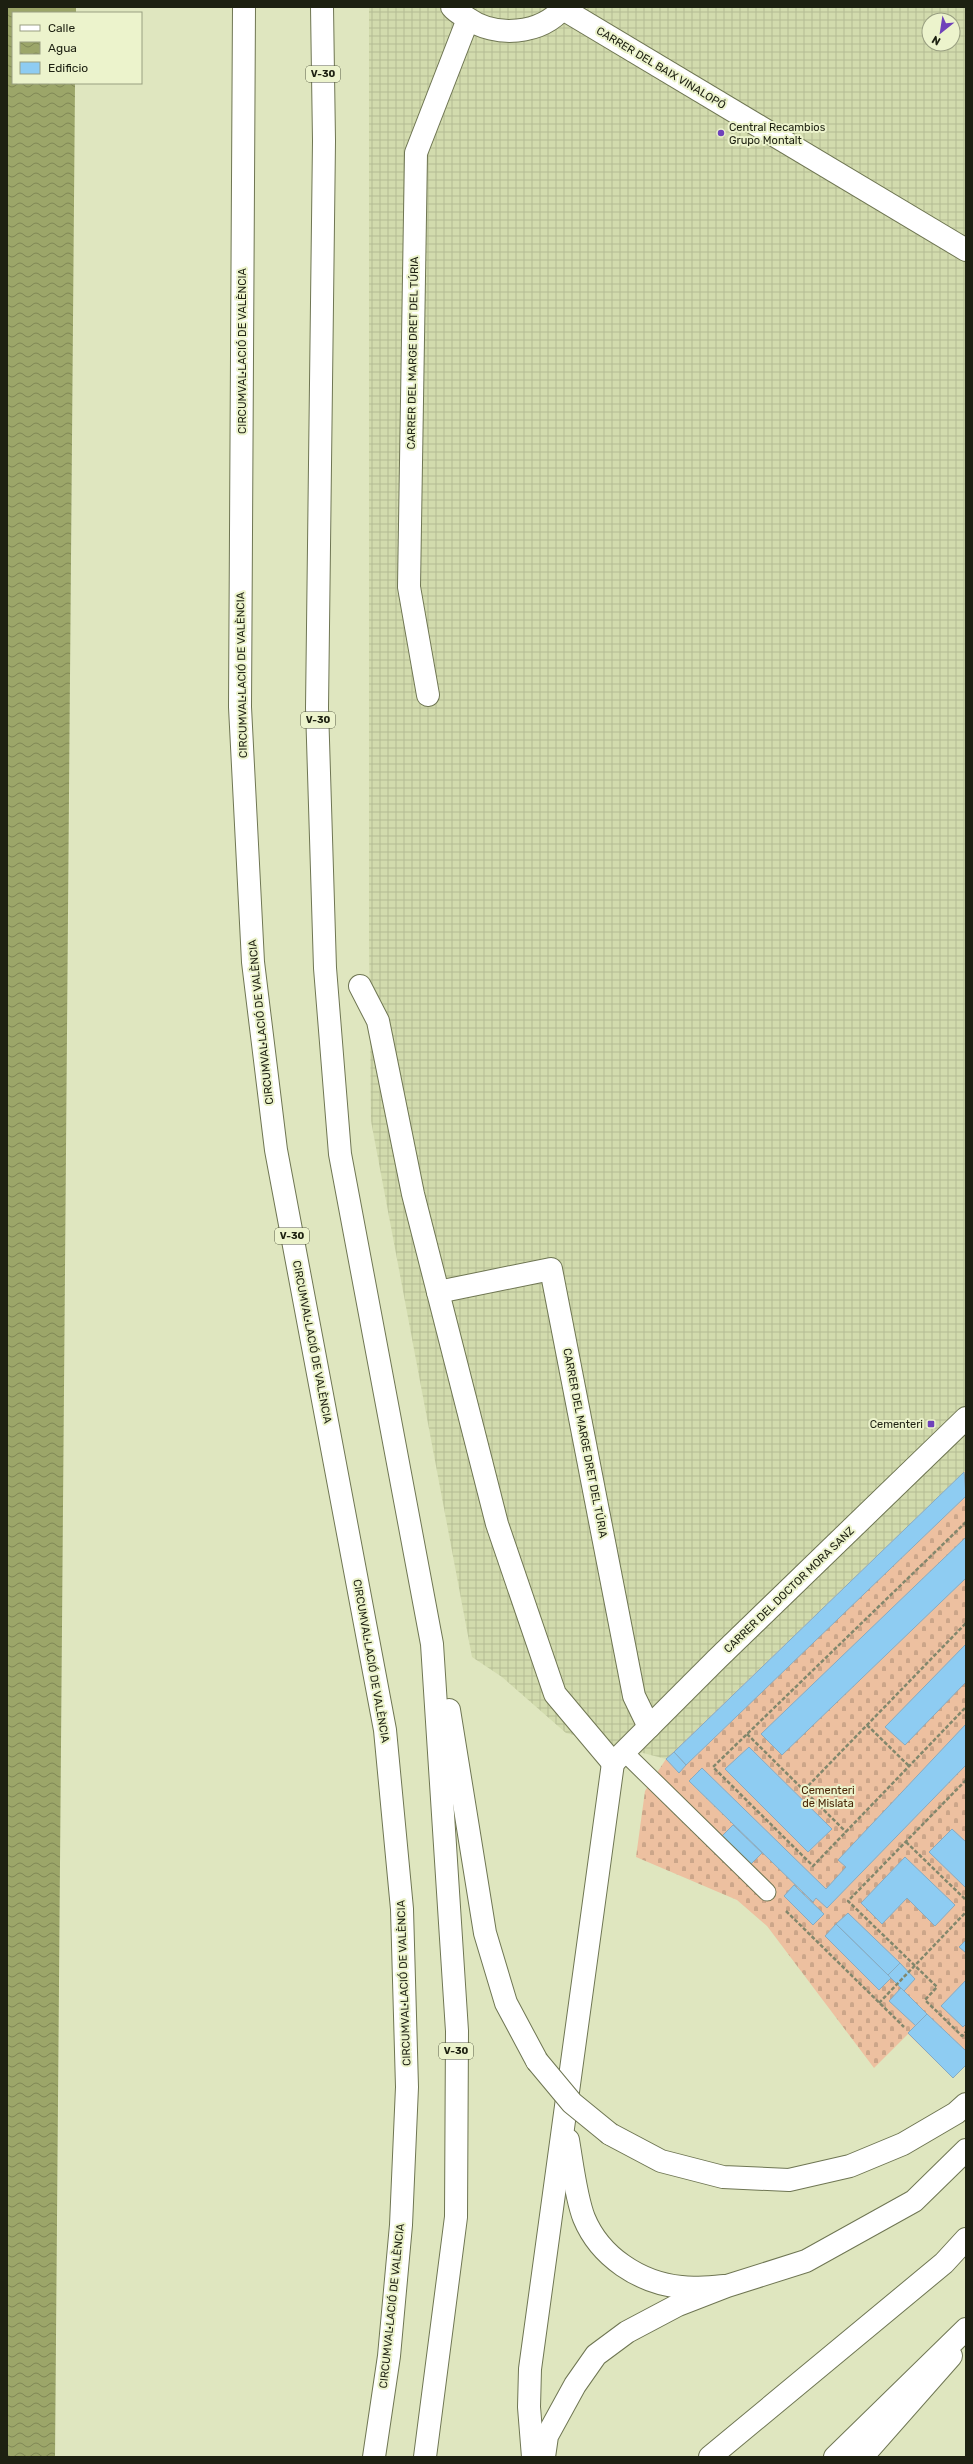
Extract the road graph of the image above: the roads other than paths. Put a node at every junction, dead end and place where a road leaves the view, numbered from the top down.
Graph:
1 (244, 7) edge
2 (322, 7) edge
3 (563, 8) edge
4 (460, 13) edge
5 (966, 250) edge
6 (428, 695) dead end
7 (360, 986) dead end
8 (438, 1292) junction
9 (966, 1418) edge
10 (432, 1644) junction
11 (649, 1727) junction
12 (619, 1757) junction
13 (767, 1892) road end
14 (966, 2104) edge
15 (565, 2124) junction
16 (966, 2150) edge
17 (966, 2239) edge
18 (727, 2286) junction
19 (966, 2330) edge
20 (966, 2339) edge
21 (374, 2457) edge
22 (425, 2457) edge
23 (533, 2457) edge
24 (544, 2457) edge
25 (710, 2457) edge
26 (835, 2457) edge
27 (862, 2457) edge

1 - 21 main road, CIRCUMVAL·LACIÓ DE VALÈNCIA / V-30
2 - 10 main road, V-30
3 - 4 main road
3 - 5 main road, CARRER DEL BAIX VINALOPÓ
4 - 6 main road, CARRER DEL MARGE DRET DEL TÚRIA
7 - 8 main road
8 - 11 main road, CARRER DEL MARGE DRET DEL TÚRIA
8 - 12 main road
9 - 11 main road, CARRER DEL DOCTOR MORA SANZ
10 - 14 main road, bridge
10 - 22 main road, V-30
11 - 12 main road, CARRER DEL DOCTOR MORA SANZ
12 - 13 lane
12 - 15 main road
15 - 18 main road
15 - 23 main road
16 - 18 main road
17 - 25 main road
18 - 24 main road
19 - 26 main road
20 - 27 main road

